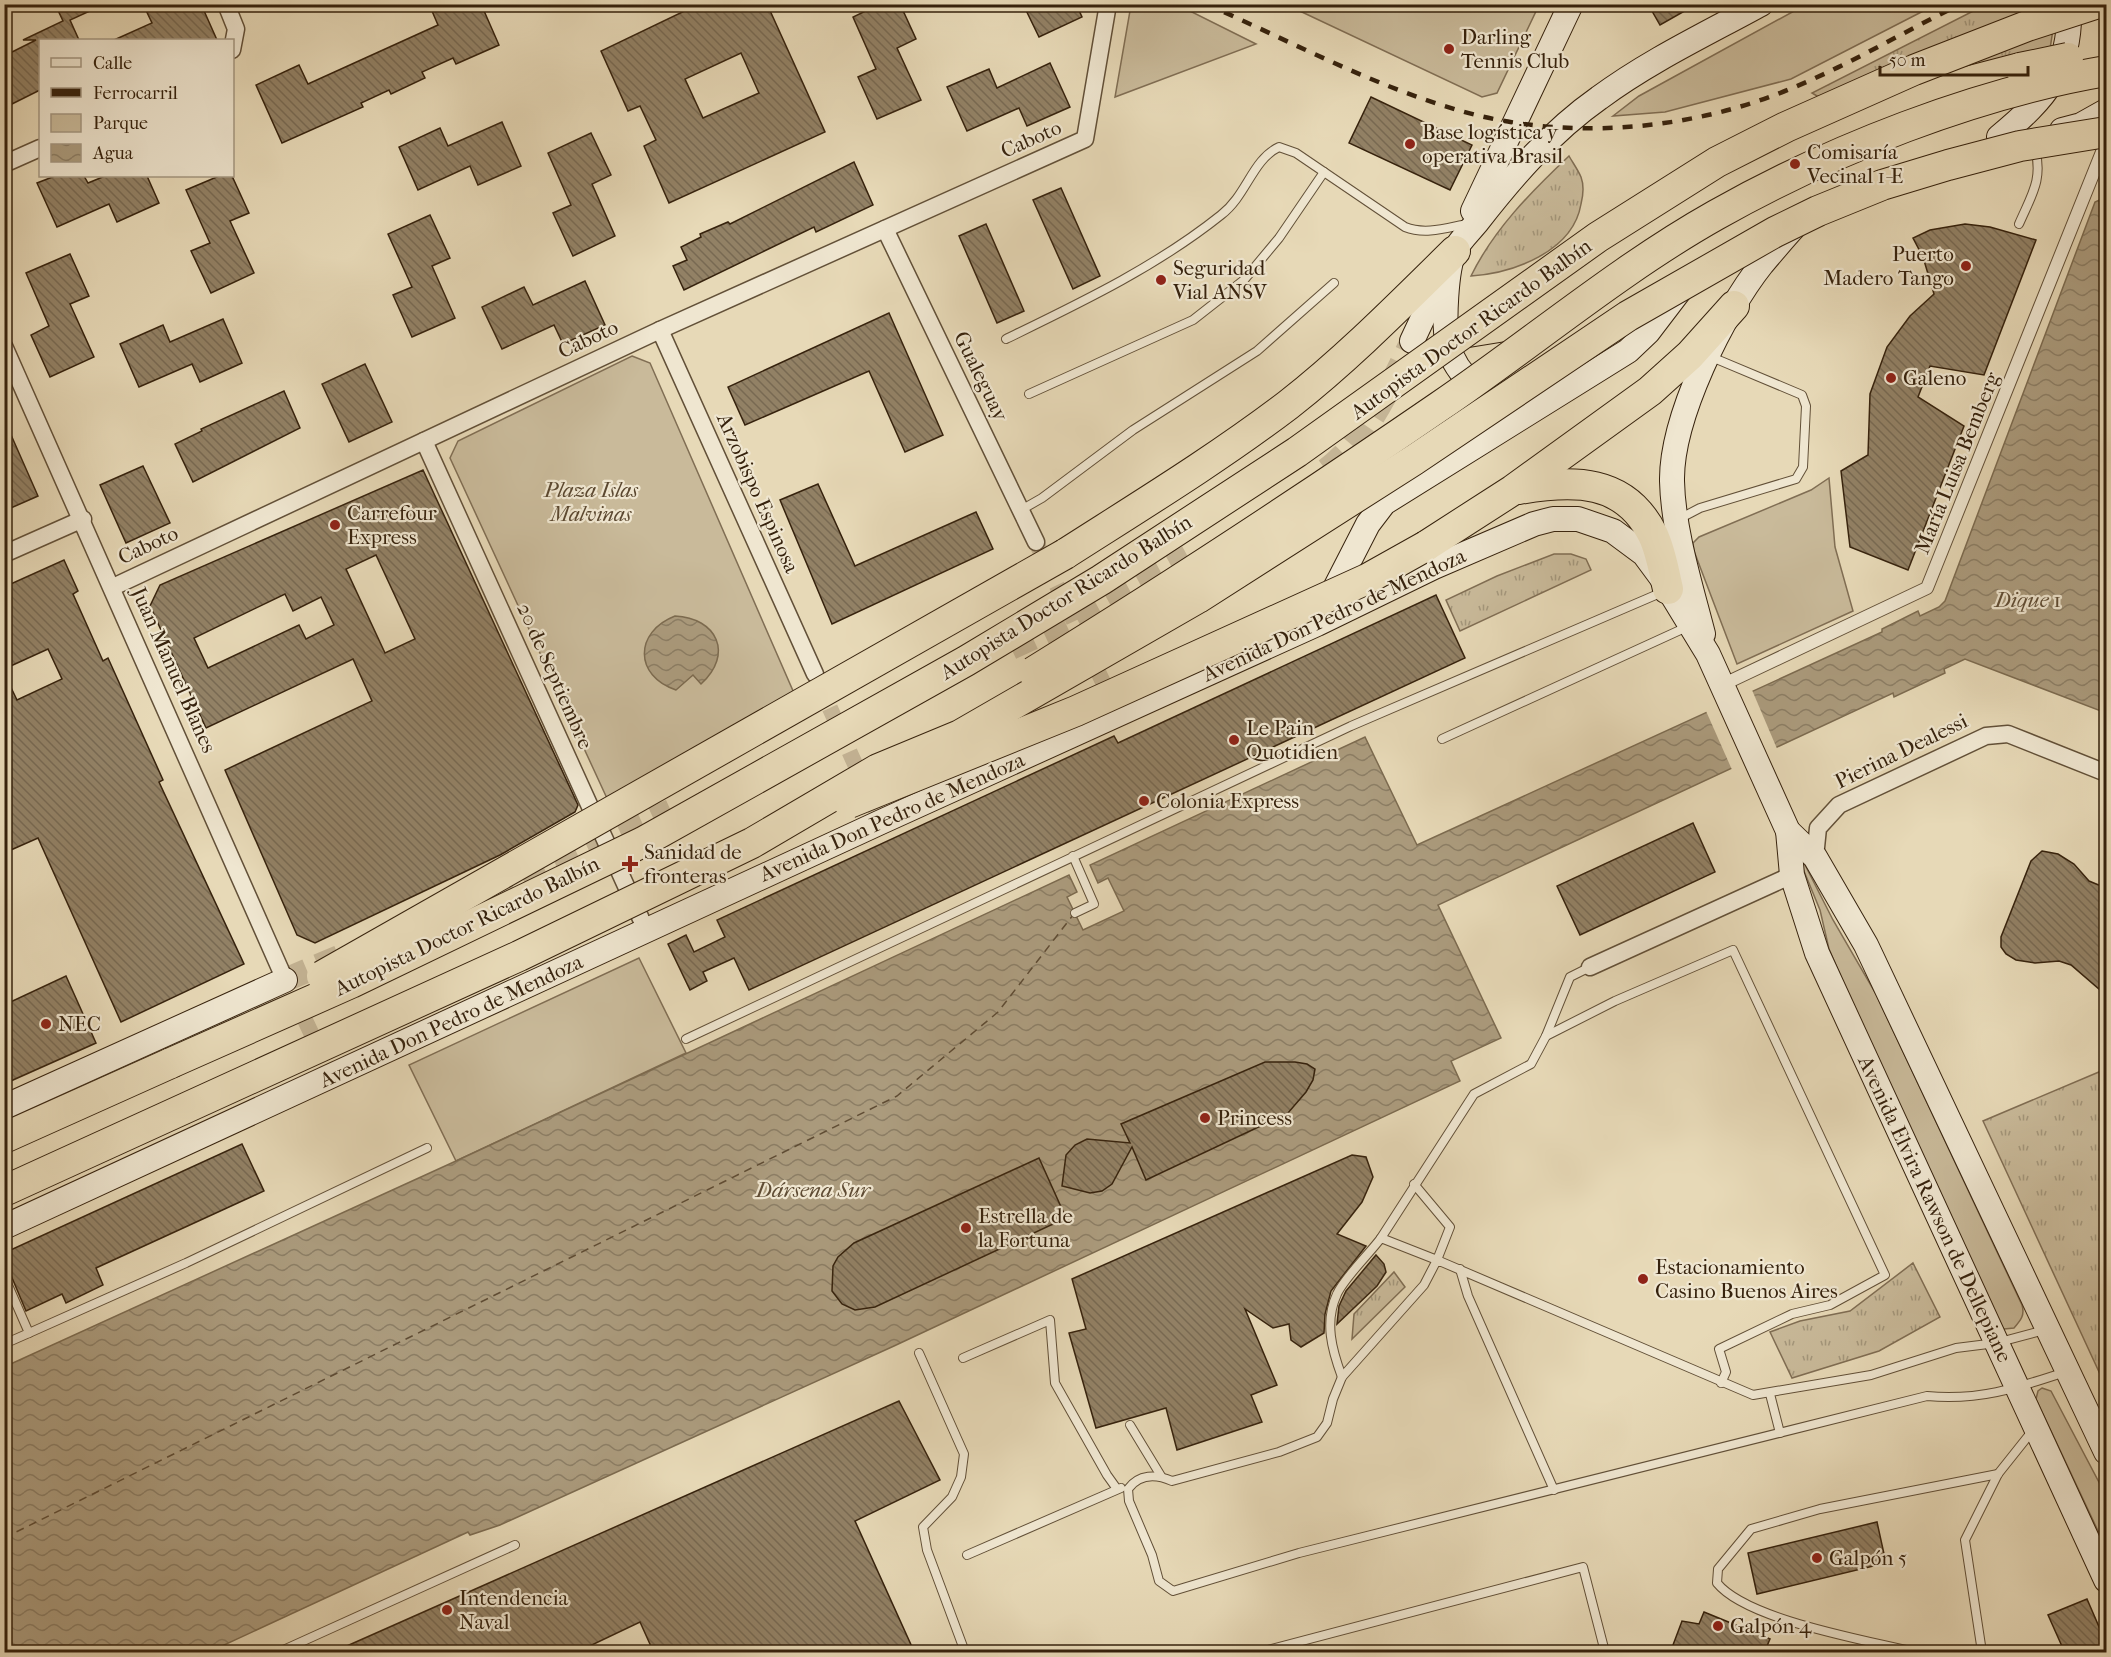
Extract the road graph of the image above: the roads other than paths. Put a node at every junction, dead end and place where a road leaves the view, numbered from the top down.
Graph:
1 (226, 4) edge
2 (1108, 4) edge
3 (1571, 4) edge
4 (1761, 4) edge
5 (2095, 4) edge
6 (2070, 16) edge
7 (234, 40) edge
8 (2106, 50) edge
9 (2106, 70) edge
10 (2106, 111) edge
11 (2106, 132) edge
12 (2031, 134) junction
13 (1999, 137) junction
14 (2106, 142) edge
15 (39, 148) edge
16 (4, 164) edge
17 (1324, 172) junction
18 (1814, 204) junction
19 (1467, 224) junction
20 (2019, 224) dead end
21 (885, 229) junction
22 (1455, 251) junction
23 (1334, 283) dead end
24 (1734, 306) junction
25 (660, 330) junction
26 (1468, 332) junction
27 (1005, 339) dead end
28 (1412, 341) tunnel mouth
29 (4, 346) edge
30 (1708, 356) junction
31 (1029, 394) dead end
32 (1549, 400) junction
33 (424, 441) junction
34 (1513, 490) junction
35 (1021, 510) junction
36 (83, 519) junction
37 (1677, 520) junction
38 (1036, 542) tunnel mouth
39 (4, 554) edge
40 (113, 587) junction
41 (1668, 589) junction
42 (1317, 624) junction
43 (1690, 626) junction
44 (1708, 654) junction
45 (815, 674) tunnel mouth
46 (1725, 691) junction
47 (1442, 739) dead end
48 (878, 769) junction
49 (2106, 772) edge
50 (1783, 821) junction
51 (752, 843) junction
52 (1072, 856) junction
53 (1815, 857) junction
54 (1792, 875) junction
55 (1075, 913) dead end
56 (646, 930) junction
57 (1590, 967) joint
58 (285, 980) joint
59 (1546, 1036) junction
60 (686, 1039) dead end
61 (171, 1064) junction
62 (4, 1107) edge
63 (4, 1138) edge
64 (427, 1148) dead end
65 (1414, 1184) junction
66 (4, 1191) edge
67 (4, 1227) edge
68 (1381, 1238) junction
69 (1437, 1260) junction
70 (1460, 1269) junction
71 (4, 1276) edge
72 (2048, 1329) junction
73 (29, 1333) junction
74 (1996, 1343) junction
75 (4, 1344) edge
76 (919, 1353) dead end
77 (963, 1358) dead end
78 (2068, 1371) junction
79 (1342, 1377) junction
80 (1721, 1383) junction
81 (2017, 1388) junction
82 (1770, 1394) junction
83 (1130, 1425) dead end
84 (2035, 1427) junction
85 (1780, 1433) junction
86 (2106, 1452) edge
87 (1998, 1474) junction
88 (1161, 1476) junction
89 (1132, 1483) junction
90 (1117, 1489) junction
91 (1554, 1490) junction
92 (515, 1545) dead end
93 (967, 1555) dead end
94 (2106, 1580) edge
95 (279, 1653) edge
96 (965, 1653) edge
97 (1260, 1653) edge
98 (1605, 1653) edge
99 (1914, 1653) edge
100 (1982, 1653) edge

1 - 7 street
2 - 21 street, Caboto
3 - 19 main road
4 - 22 main road
5 - 26 highway, Autopista Doctor Ricardo Balbín, bridge
6 - 13 main road
8 - 26 highway, bridge
9 - 48 highway, bridge
10 - 12 main road
11 - 48 highway, bridge
12 - 13 main road
12 - 20 lane
13 - 18 main road
14 - 46 street, María Luisa Bemberg
15 - 16 street
17 - 19 lane
17 - 27 lane
17 - 31 lane
18 - 24 main road
18 - 32 main road
19 - 22 main road
21 - 25 street, Caboto
21 - 35 street, Gualeguay
22 - 28 main road
22 - 32 main road
22 - 61 highway, bridge
23 - 35 lane
24 - 30 main road
24 - 34 highway
25 - 33 street, Caboto
25 - 45 street, Arzobispo Espinosa
26 - 61 highway, Autopista Doctor Ricardo Balbín, bridge
29 - 36 street, Juan Manuel Blanes
30 - 37 main road
30 - 37 lane
32 - 42 main road
33 - 40 street, Caboto
33 - 56 street, 20 de Septiembre
34 - 41 highway
34 - 51 highway, bridge
35 - 38 street, Gualeguay
36 - 39 street
36 - 40 street, Juan Manuel Blanes
37 - 44 main road
40 - 58 street, Juan Manuel Blanes
41 - 42 main road, Avenida Don Pedro de Mendoza
41 - 43 main road, Avenida Elvira Rawson de Dellepiane
41 - 52 lane
42 - 56 main road, Avenida Don Pedro de Mendoza
43 - 44 main road, Avenida Elvira Rawson de Dellepiane
43 - 47 lane
44 - 46 main road, Avenida Elvira Rawson de Dellepiane
46 - 50 main road, Avenida Elvira Rawson de Dellepiane
48 - 51 highway, bridge
49 - 53 street, Pierina Dealessi
50 - 53 main road, Avenida Elvira Rawson de Dellepiane
50 - 54 main road, Avenida Elvira Rawson de Dellepiane
51 - 66 highway, bridge
52 - 55 lane
52 - 60 lane
53 - 72 main road, Avenida Elvira Rawson de Dellepiane
54 - 57 street
54 - 74 main road, Avenida Elvira Rawson de Dellepiane
56 - 67 main road, Avenida Don Pedro de Mendoza
57 - 59 lane
58 - 62 main road
59 - 65 lane
59 - 80 lane
61 - 63 highway, Autopista Doctor Ricardo Balbín
64 - 73 lane
65 - 68 lane
65 - 69 lane
68 - 69 lane
68 - 79 lane
69 - 70 lane
69 - 79 lane
70 - 80 lane
70 - 91 lane
71 - 73 lane
72 - 74 lane
72 - 78 main road, Avenida Elvira Rawson de Dellepiane
73 - 75 lane
74 - 81 main road, Avenida Elvira Rawson de Dellepiane
74 - 82 lane
76 - 96 lane
77 - 90 lane
78 - 81 lane
78 - 86 main road, Avenida Elvira Rawson de Dellepiane
79 - 88 lane
80 - 82 lane
81 - 84 main road, Avenida Elvira Rawson de Dellepiane
81 - 85 lane
82 - 85 lane
83 - 88 lane
84 - 87 lane
84 - 94 main road, Avenida Elvira Rawson de Dellepiane
85 - 91 lane
87 - 99 lane
87 - 100 lane
88 - 89 lane
89 - 90 lane
89 - 91 lane
90 - 93 lane
92 - 95 lane
97 - 98 lane

